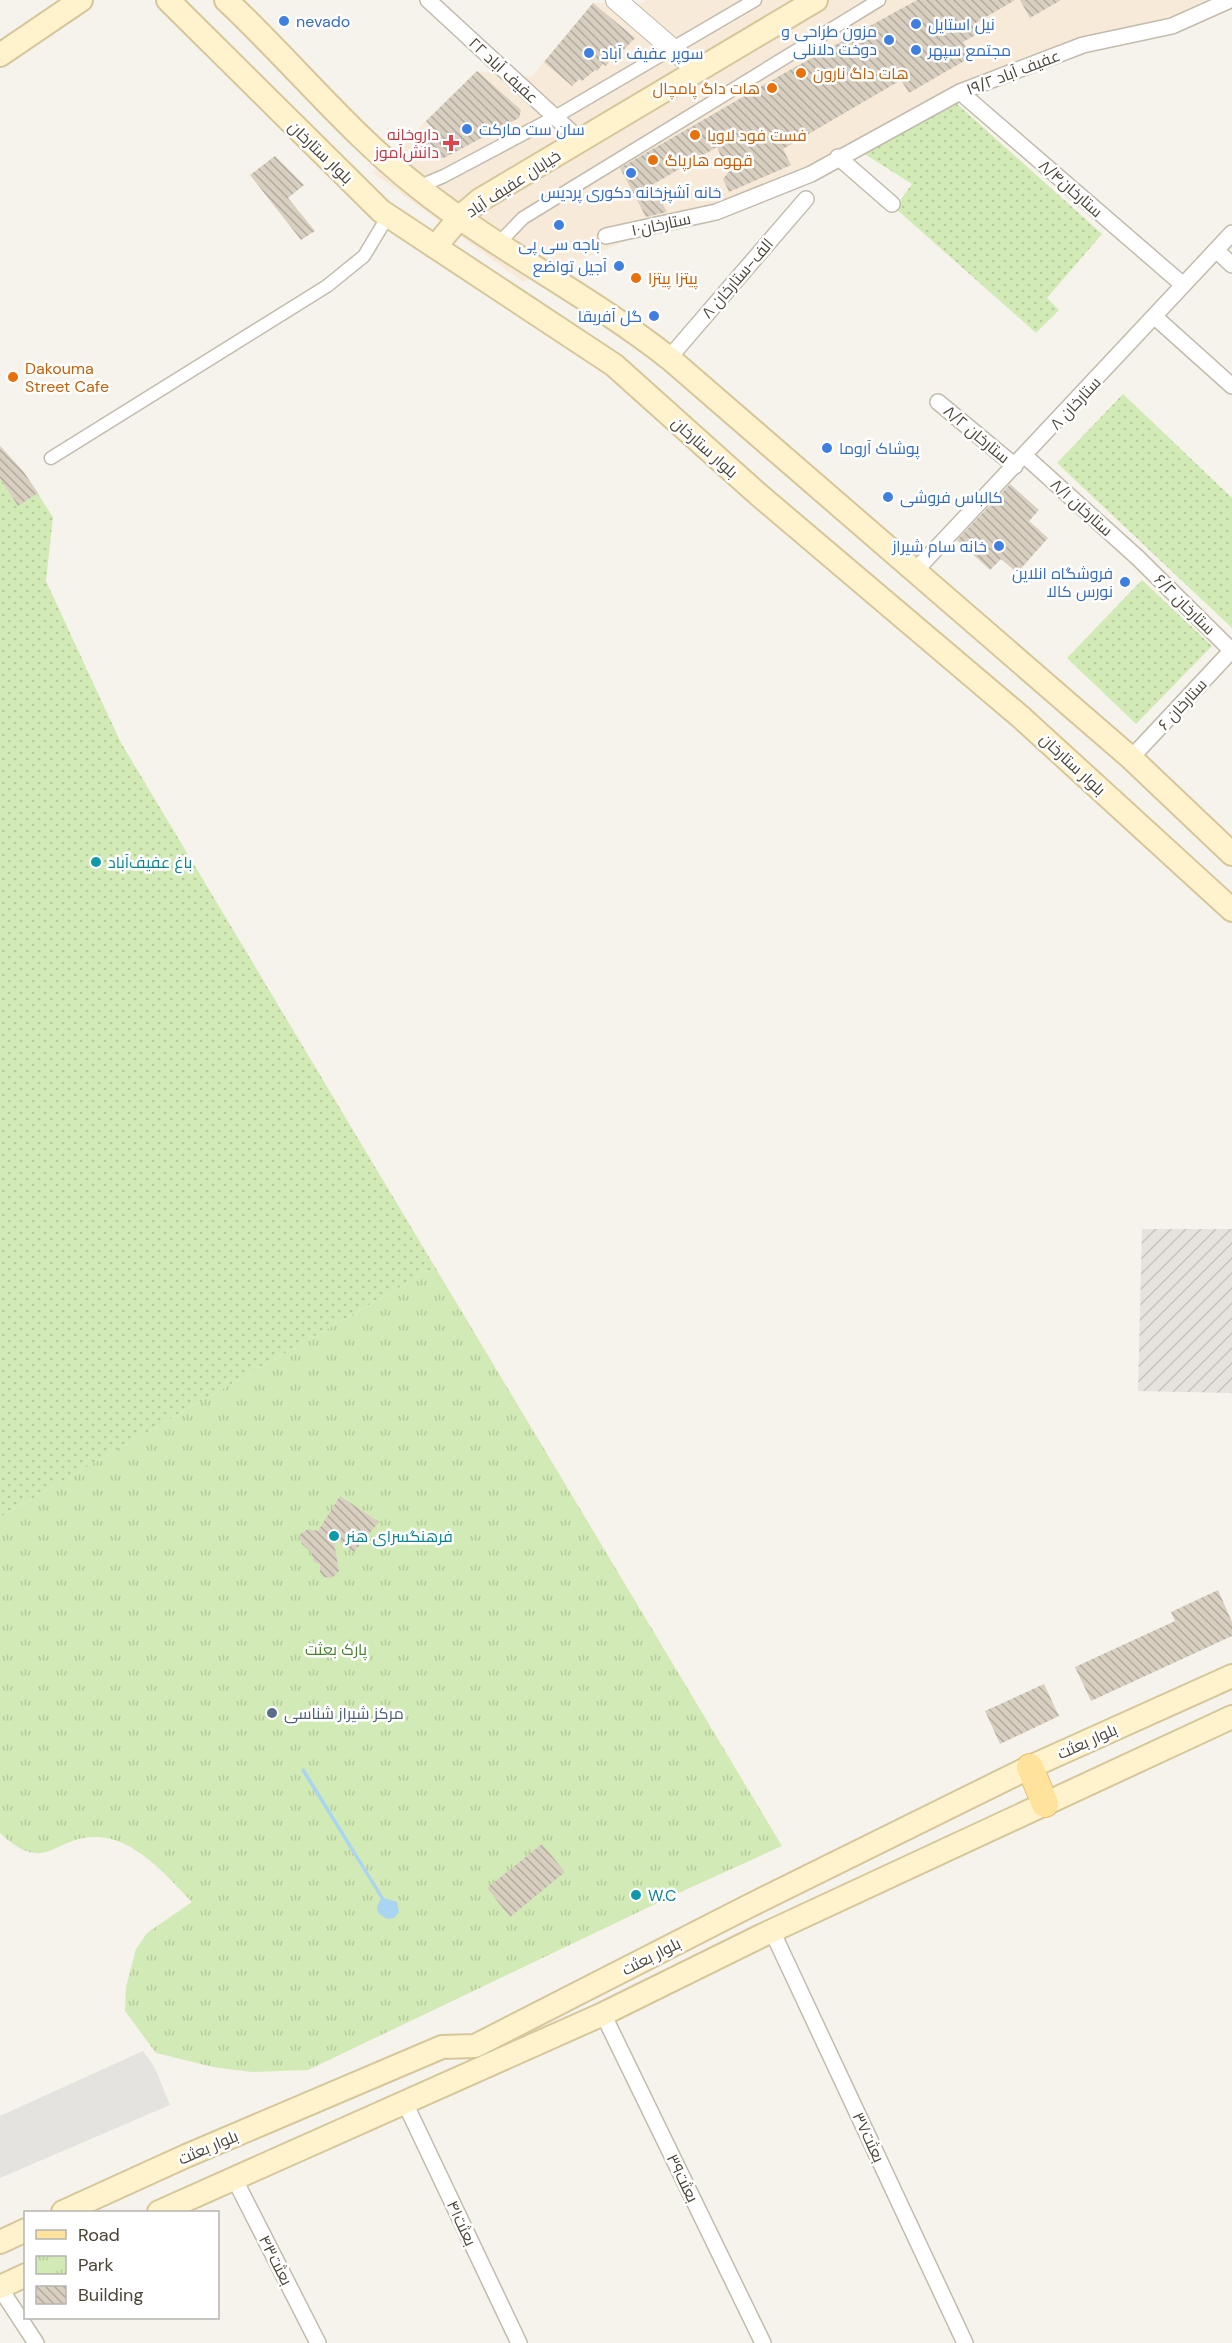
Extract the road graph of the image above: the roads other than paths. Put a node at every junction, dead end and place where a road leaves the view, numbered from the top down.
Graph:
1 (81, 0) edge
2 (168, 0) edge
3 (226, 0) edge
4 (428, 0) edge
5 (616, 0) edge
6 (756, 0) edge
7 (816, 0) edge
8 (879, 0) edge
9 (1227, 1) edge
10 (673, 48) junction
11 (0, 55) edge
12 (698, 70) junction
13 (960, 92) junction
14 (555, 117) junction
15 (580, 140) junction
16 (838, 157) junction
17 (811, 174) joint
18 (418, 187) junction
19 (806, 199) dead end
20 (892, 204) dead end
21 (388, 216) junction
22 (460, 217) junction
23 (1232, 233) edge
24 (606, 236) dead end
25 (498, 244) junction
26 (435, 247) junction
27 (1216, 250) junction
28 (1232, 265) edge
29 (1182, 284) junction
30 (1155, 317) junction
31 (669, 358) junction
32 (1232, 386) edge
33 (938, 402) dead end
34 (51, 458) dead end
35 (1020, 461) junction
36 (1138, 558) joint
37 (916, 570) junction
38 (1232, 650) edge
39 (1131, 758) junction
40 (1232, 854) edge
41 (1232, 910) edge
42 (1232, 1676) edge
43 (1232, 1717) edge
44 (1030, 1767) junction
45 (1046, 1804) junction
46 (772, 1931) junction
47 (603, 2014) junction
48 (405, 2103) junction
49 (234, 2178) junction
50 (65, 2211) edge
51 (161, 2211) edge
52 (24, 2231) edge
53 (0, 2242) edge
54 (24, 2276) edge
55 (0, 2288) edge
56 (36, 2343) edge
57 (318, 2343) edge
58 (519, 2343) edge
59 (763, 2343) edge
60 (965, 2343) edge

1 - 11 main road
2 - 21 main road, بلوار ستارخان
3 - 18 main road
4 - 14 street, عفیف آباد ۲۲
5 - 10 street
6 - 10 street
7 - 12 main road, خیابان عفیف آباد
8 - 25 street
9 - 13 street, عفیف آباد ۱۹/۲
10 - 12 street
10 - 14 street
12 - 15 main road, خیابان عفیف آباد
13 - 16 street, عفیف آباد ۱۹/۲
13 - 29 street, ستارخان۸/۴
14 - 15 street, عفیف آباد ۲۲
14 - 18 street
15 - 22 main road, خیابان عفیف آباد
16 - 17 street, عفیف آباد ۱۹/۲
16 - 20 street
17 - 24 street, ستارخان۱۰
18 - 22 main road
19 - 31 street, ۸ الف-ستارخان
21 - 26 main road, بلوار ستارخان
21 - 34 street
22 - 25 main road
22 - 26 main road, خیابان عفیف آباد
23 - 27 street, ستارخان ۸
25 - 31 main road
26 - 41 main road, بلوار ستارخان
27 - 28 street
27 - 29 street, ستارخان ۸
29 - 30 street, ستارخان ۸
30 - 32 street
30 - 35 street, ستارخان ۸
31 - 37 main road
33 - 35 street, ستارخان ۸/۲
35 - 36 street, ستارخان ۸/۱
35 - 37 street, ستارخان ۸
36 - 38 street, ستارخان ۶/۲
37 - 39 main road
38 - 39 street, ستارخان ۶
39 - 40 main road
42 - 44 main road, بلوار بعثت
43 - 45 main road, بلوار بعثت
44 - 45 main road
44 - 50 main road, بلوار بعثت
45 - 46 main road, بلوار بعثت
46 - 47 main road, بلوار بعثت
46 - 60 street, بعثت۳۷
47 - 48 main road, بلوار بعثت
47 - 59 street, بعثت۳۹
48 - 49 main road, بلوار بعثت
48 - 58 street, بعثت۴۱
49 - 51 main road, بلوار بعثت
49 - 57 street, بعثت۴۳
52 - 53 main road
54 - 55 main road
55 - 56 street

